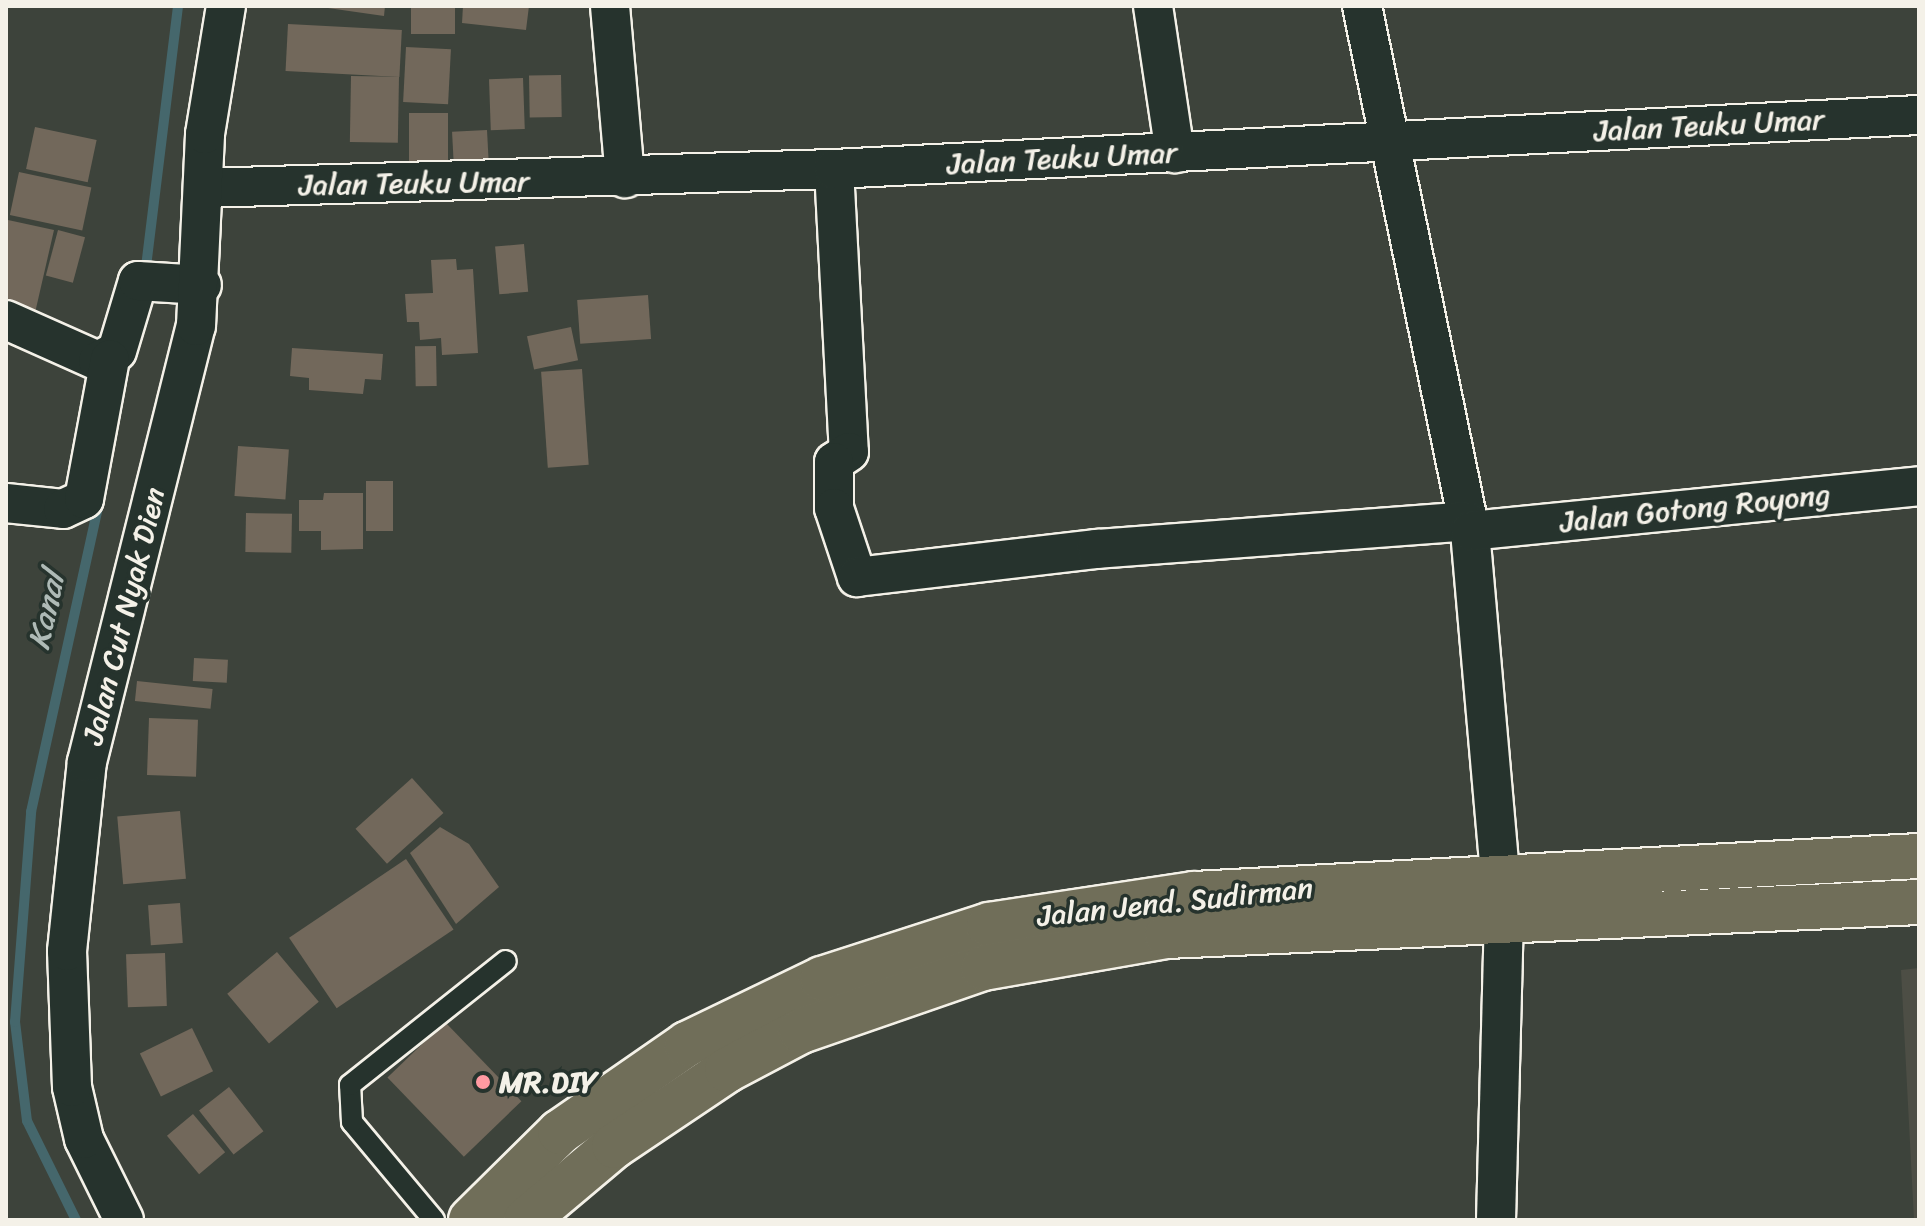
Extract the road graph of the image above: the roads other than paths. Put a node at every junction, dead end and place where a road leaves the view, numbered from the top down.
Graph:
1 (226, 6) edge
2 (610, 6) edge
3 (1153, 6) edge
4 (1362, 6) edge
5 (1919, 115) edge
6 (1387, 140) junction
7 (1175, 153) junction
8 (834, 169) junction
9 (625, 178) junction
10 (204, 188) junction
11 (196, 284) junction
12 (6, 320) edge
13 (110, 359) junction
14 (1919, 486) edge
15 (6, 503) edge
16 (1469, 526) junction
17 (1919, 856) edge
18 (1806, 861) junction
19 (1500, 877) junction
20 (1919, 902) edge
21 (1807, 908) junction
22 (1504, 924) junction
23 (506, 961) dead end
24 (124, 1220) edge
25 (434, 1220) edge
26 (471, 1220) edge
27 (526, 1220) edge
28 (1496, 1220) edge

1 - 10 street, Jalan Cut Nyak Dien
2 - 9 street
3 - 7 street
4 - 6 street
5 - 6 street, Jalan Teuku Umar
6 - 7 street, Jalan Teuku Umar
6 - 16 street
7 - 8 street, Jalan Teuku Umar
8 - 9 street, Jalan Teuku Umar
8 - 16 street, Jalan Gotong Royong
9 - 10 street, Jalan Teuku Umar
10 - 11 street, Jalan Cut Nyak Dien
11 - 13 street
11 - 24 street, Jalan Cut Nyak Dien
12 - 13 street
13 - 15 street
14 - 16 street, Jalan Gotong Royong
16 - 19 street
17 - 18 highway, Jalan Jend. Sudirman
18 - 19 highway, Jalan Jend. Sudirman
18 - 21 highway
19 - 26 highway, Jalan Jend. Sudirman
20 - 21 highway, Jalan Jend. Sudirman
21 - 22 highway, Jalan Jend. Sudirman
22 - 27 highway, Jalan Jend. Sudirman
22 - 28 street
23 - 25 lane

